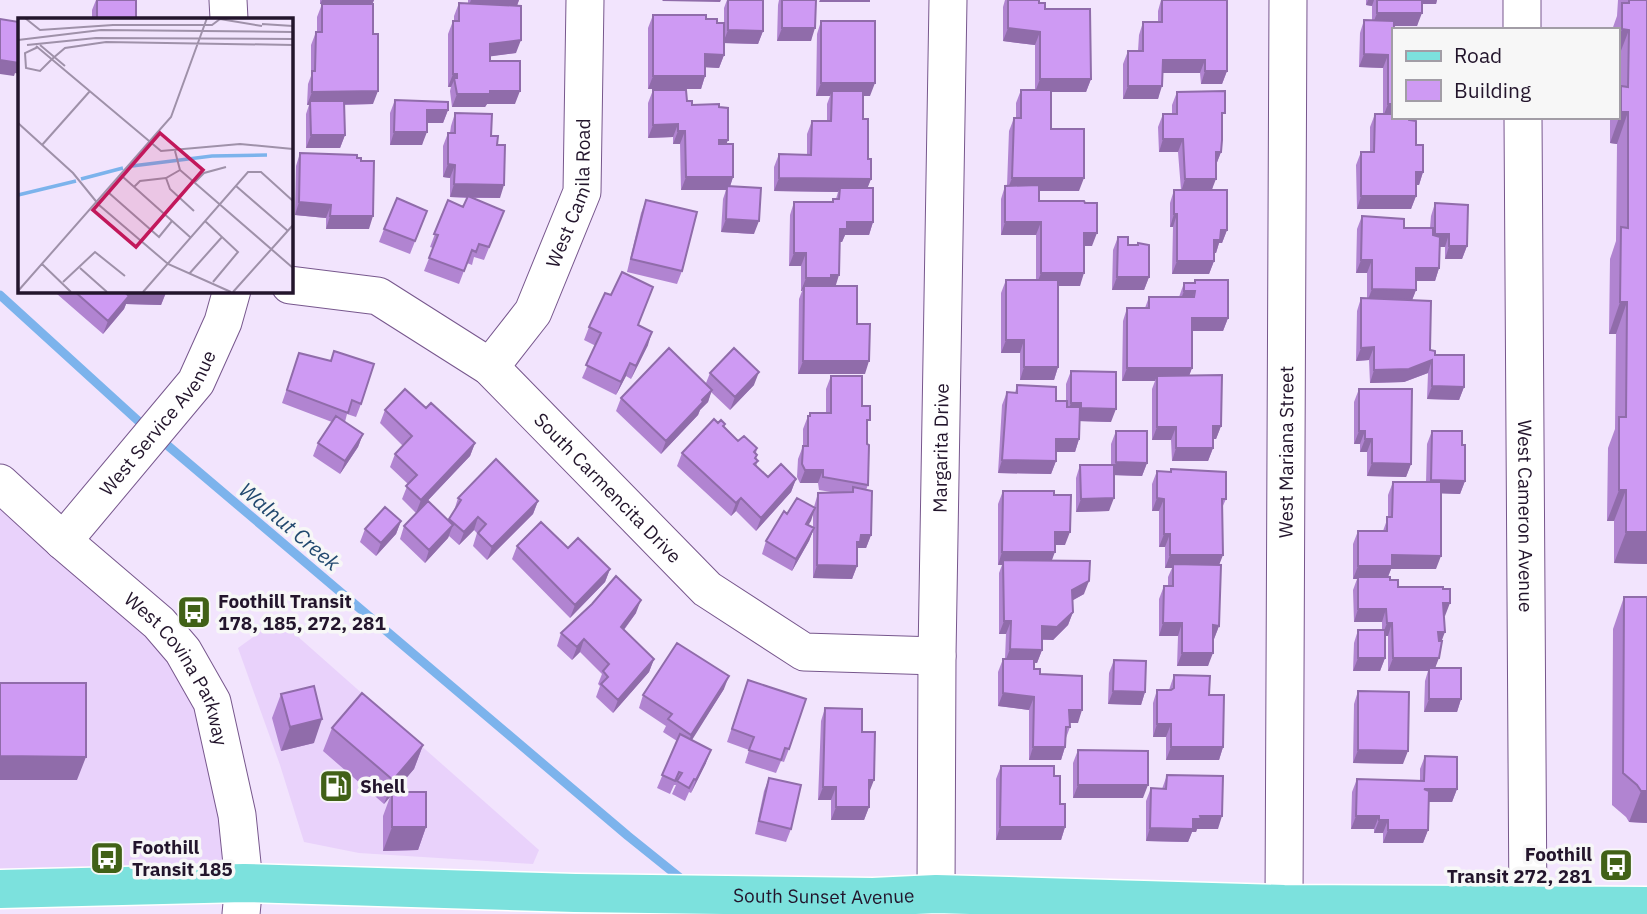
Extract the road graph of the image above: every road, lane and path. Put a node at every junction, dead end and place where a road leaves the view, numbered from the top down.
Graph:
1 (228, 0) edge
2 (584, 0) edge
3 (948, 0) edge
4 (1288, 0) edge
5 (1522, 0) edge
6 (229, 18) edge
7 (1522, 28) edge
8 (1523, 119) edge
9 (292, 285) edge
10 (231, 292) edge
11 (490, 367) junction
12 (0, 483) edge
13 (63, 541) junction
14 (937, 656) junction
15 (0, 889) edge
16 (936, 894) junction
17 (242, 898) edge
18 (1284, 904) junction
19 (1647, 906) edge
20 (1529, 910) edge

1 - 6 street
2 - 11 street, West Camila Road
3 - 14 street, Margarita Drive
4 - 18 street, West Mariana Street
5 - 7 street
8 - 20 street, West Cameron Avenue
9 - 11 street, South Carmencita Drive
10 - 13 street, West Service Avenue
11 - 14 street, South Carmencita Drive
12 - 13 street, West Covina Parkway
13 - 17 street, West Covina Parkway
14 - 16 street, Margarita Drive
15 - 17 main road, South Sunset Avenue
16 - 17 main road, South Sunset Avenue
16 - 18 main road, South Sunset Avenue
18 - 20 main road, South Sunset Avenue
19 - 20 main road, South Sunset Avenue

